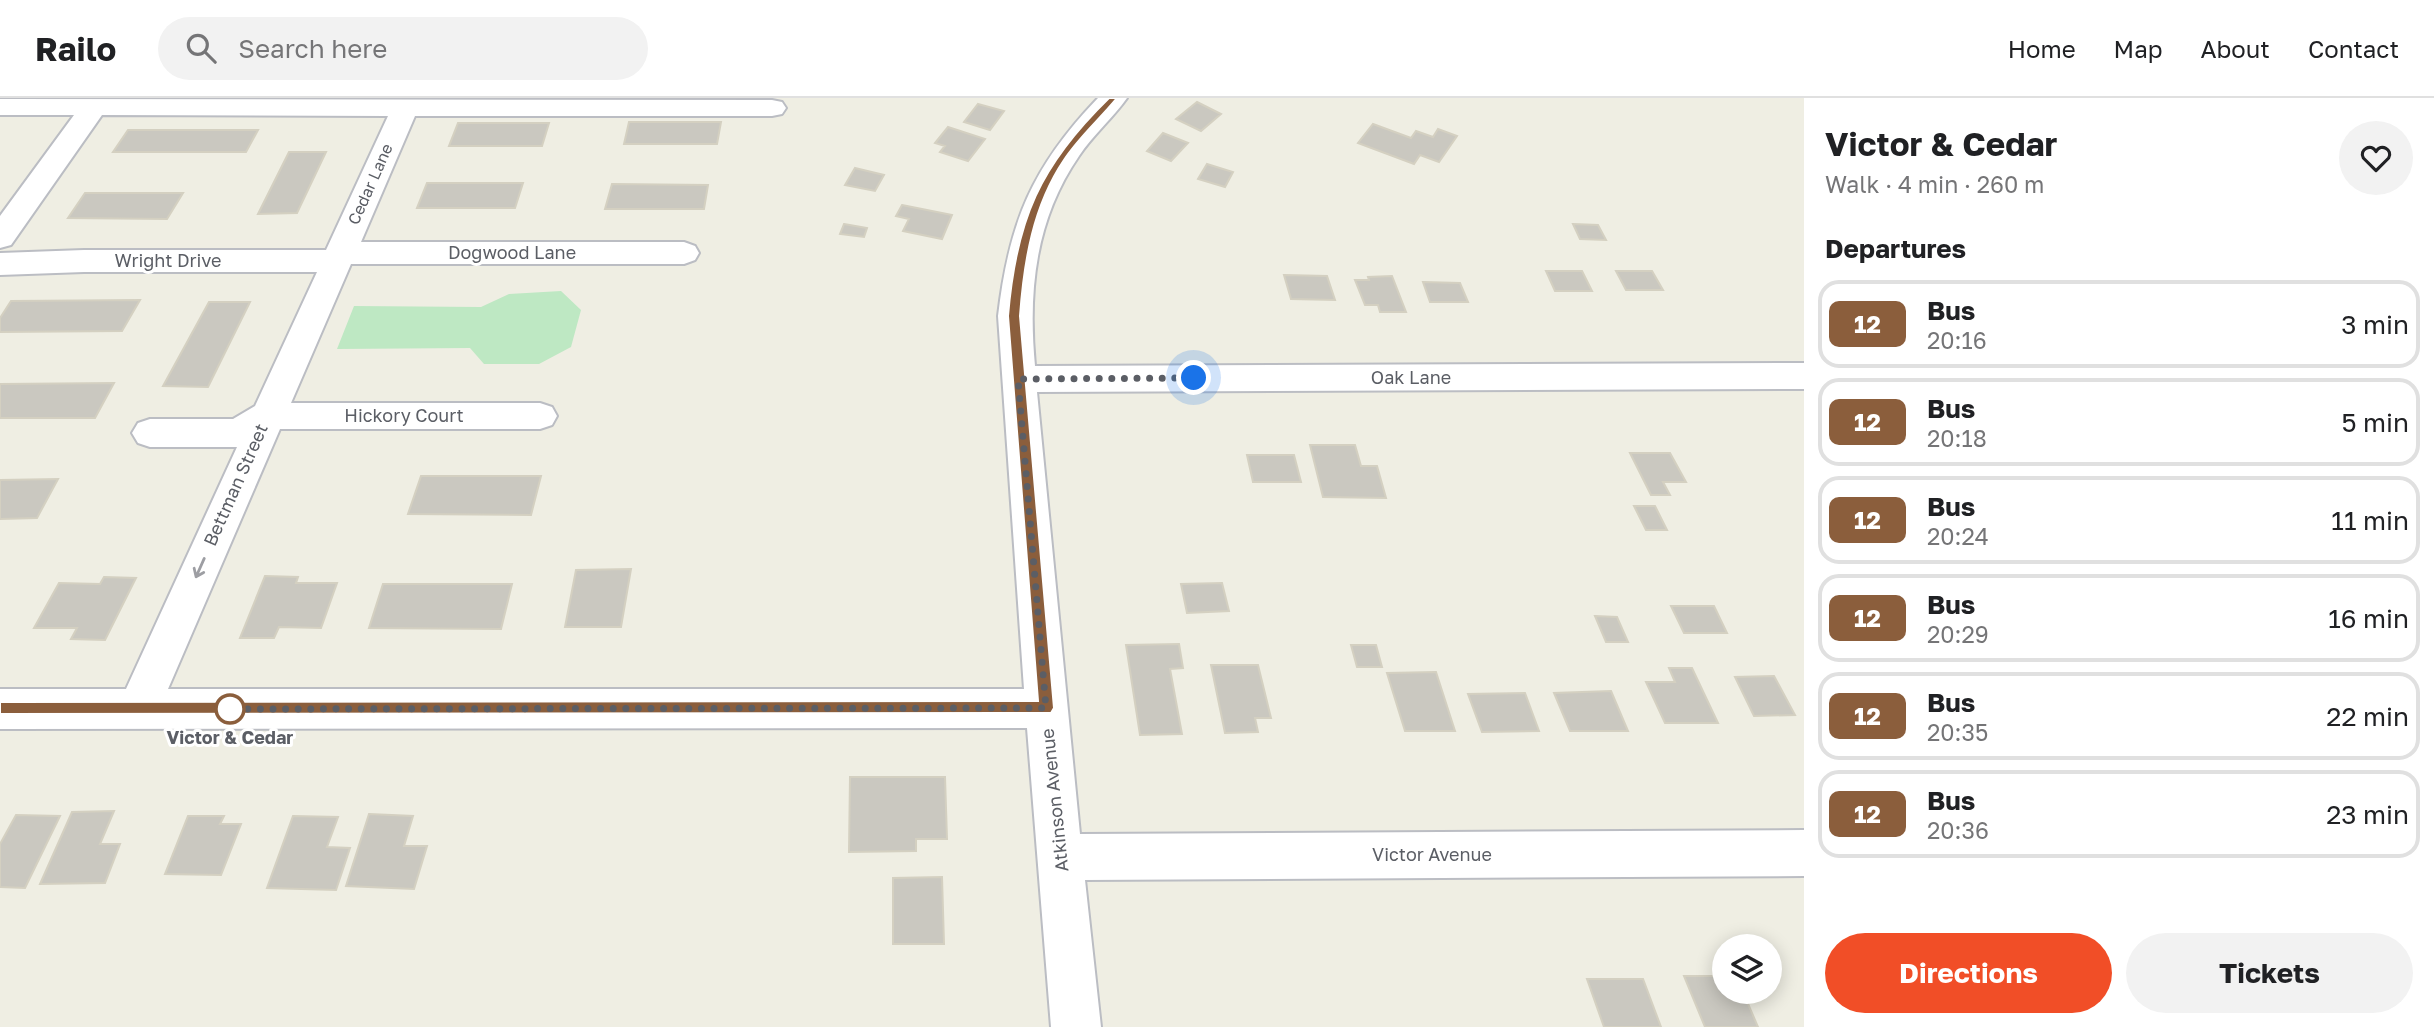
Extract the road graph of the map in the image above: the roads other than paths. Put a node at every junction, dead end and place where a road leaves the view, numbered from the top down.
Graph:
1 (1112, 98) edge
2 (0, 107) edge
3 (94, 107) junction
4 (405, 108) junction
5 (772, 108) dead end
6 (0, 238) edge
7 (684, 253) dead end
8 (338, 257) junction
9 (0, 264) edge
10 (1804, 376) edge
11 (1018, 379) junction
12 (267, 415) junction
13 (540, 416) dead end
14 (150, 433) dead end
15 (1046, 708) junction
16 (0, 709) edge
17 (138, 709) junction
18 (1804, 853) edge
19 (1061, 857) junction
20 (1076, 1027) edge

1 - 11 street, Atkinson Avenue
2 - 3 street
3 - 4 street
3 - 6 street
4 - 5 street
4 - 8 street, Cedar Lane
7 - 8 street, Dogwood Lane
8 - 9 street, Wright Drive
8 - 12 street, Bettman Street
10 - 11 street, Oak Lane
11 - 15 street, Atkinson Avenue
12 - 13 street, Hickory Court
12 - 14 street
12 -> 17 street, Bettman Street
15 - 17 street
15 - 19 street, Atkinson Avenue
16 - 17 street
18 - 19 street, Victor Avenue
19 - 20 street, Atkinson Avenue

